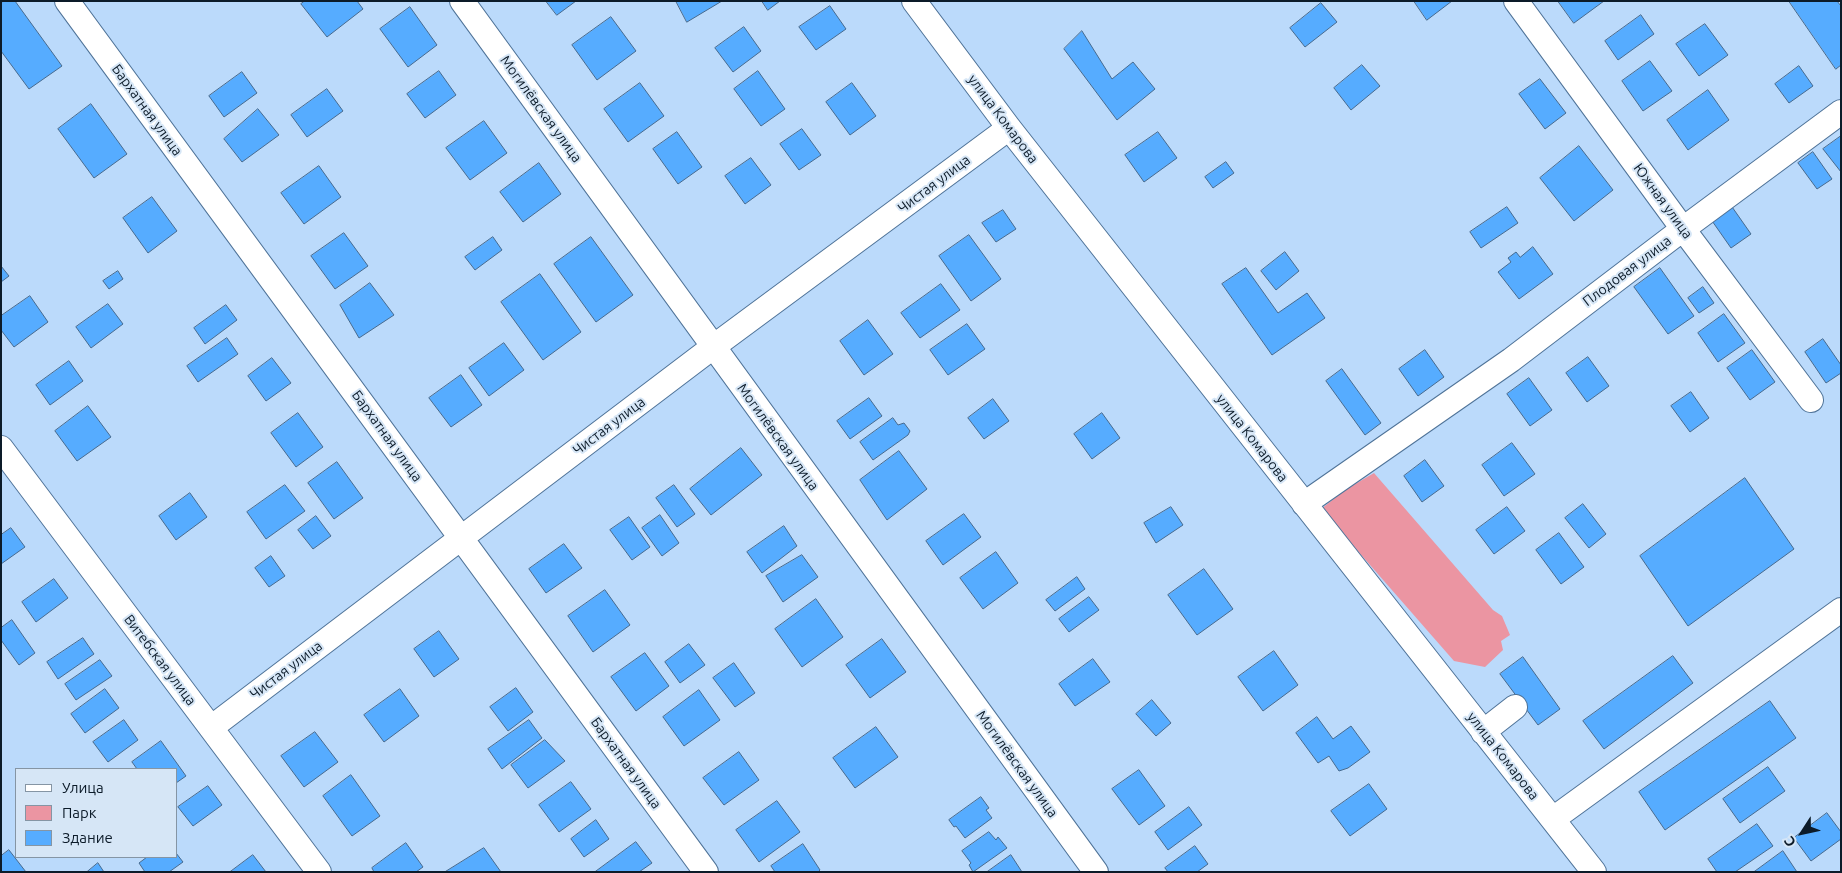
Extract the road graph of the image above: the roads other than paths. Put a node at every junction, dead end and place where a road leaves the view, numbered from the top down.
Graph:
1 (67, 1) edge
2 (462, 1) edge
3 (914, 1) edge
4 (1516, 1) edge
5 (1841, 112) edge
6 (1009, 128) junction
7 (1683, 229) junction
8 (713, 347) junction
9 (1811, 400) dead end
10 (5, 460) edge
11 (1304, 504) junction
12 (461, 537) junction
13 (1841, 610) edge
14 (1515, 707) dead end
15 (212, 727) junction
16 (1483, 732) junction
17 (1552, 819) junction
18 (1583, 869) edge
19 (319, 872) edge
20 (706, 872) edge
21 (1096, 872) edge

1 - 12 street, Бархатная улица
2 - 8 street, Могилёвская улица
3 - 6 street, улица Комарова
4 - 7 street, Южная улица
5 - 7 street, Плодовая улица
6 - 8 street, Чистая улица
6 - 11 street, улица Комарова
7 - 9 street, Южная улица
7 - 11 street, Плодовая улица
8 - 12 street, Чистая улица
8 - 21 street, Могилёвская улица
10 - 15 street, Витебская улица
11 - 16 street, улица Комарова
12 - 15 street, Чистая улица
12 - 20 street, Бархатная улица
13 - 17 street
14 - 16 street
15 - 19 street, Витебская улица
16 - 17 street, улица Комарова
17 - 18 street, улица Комарова

